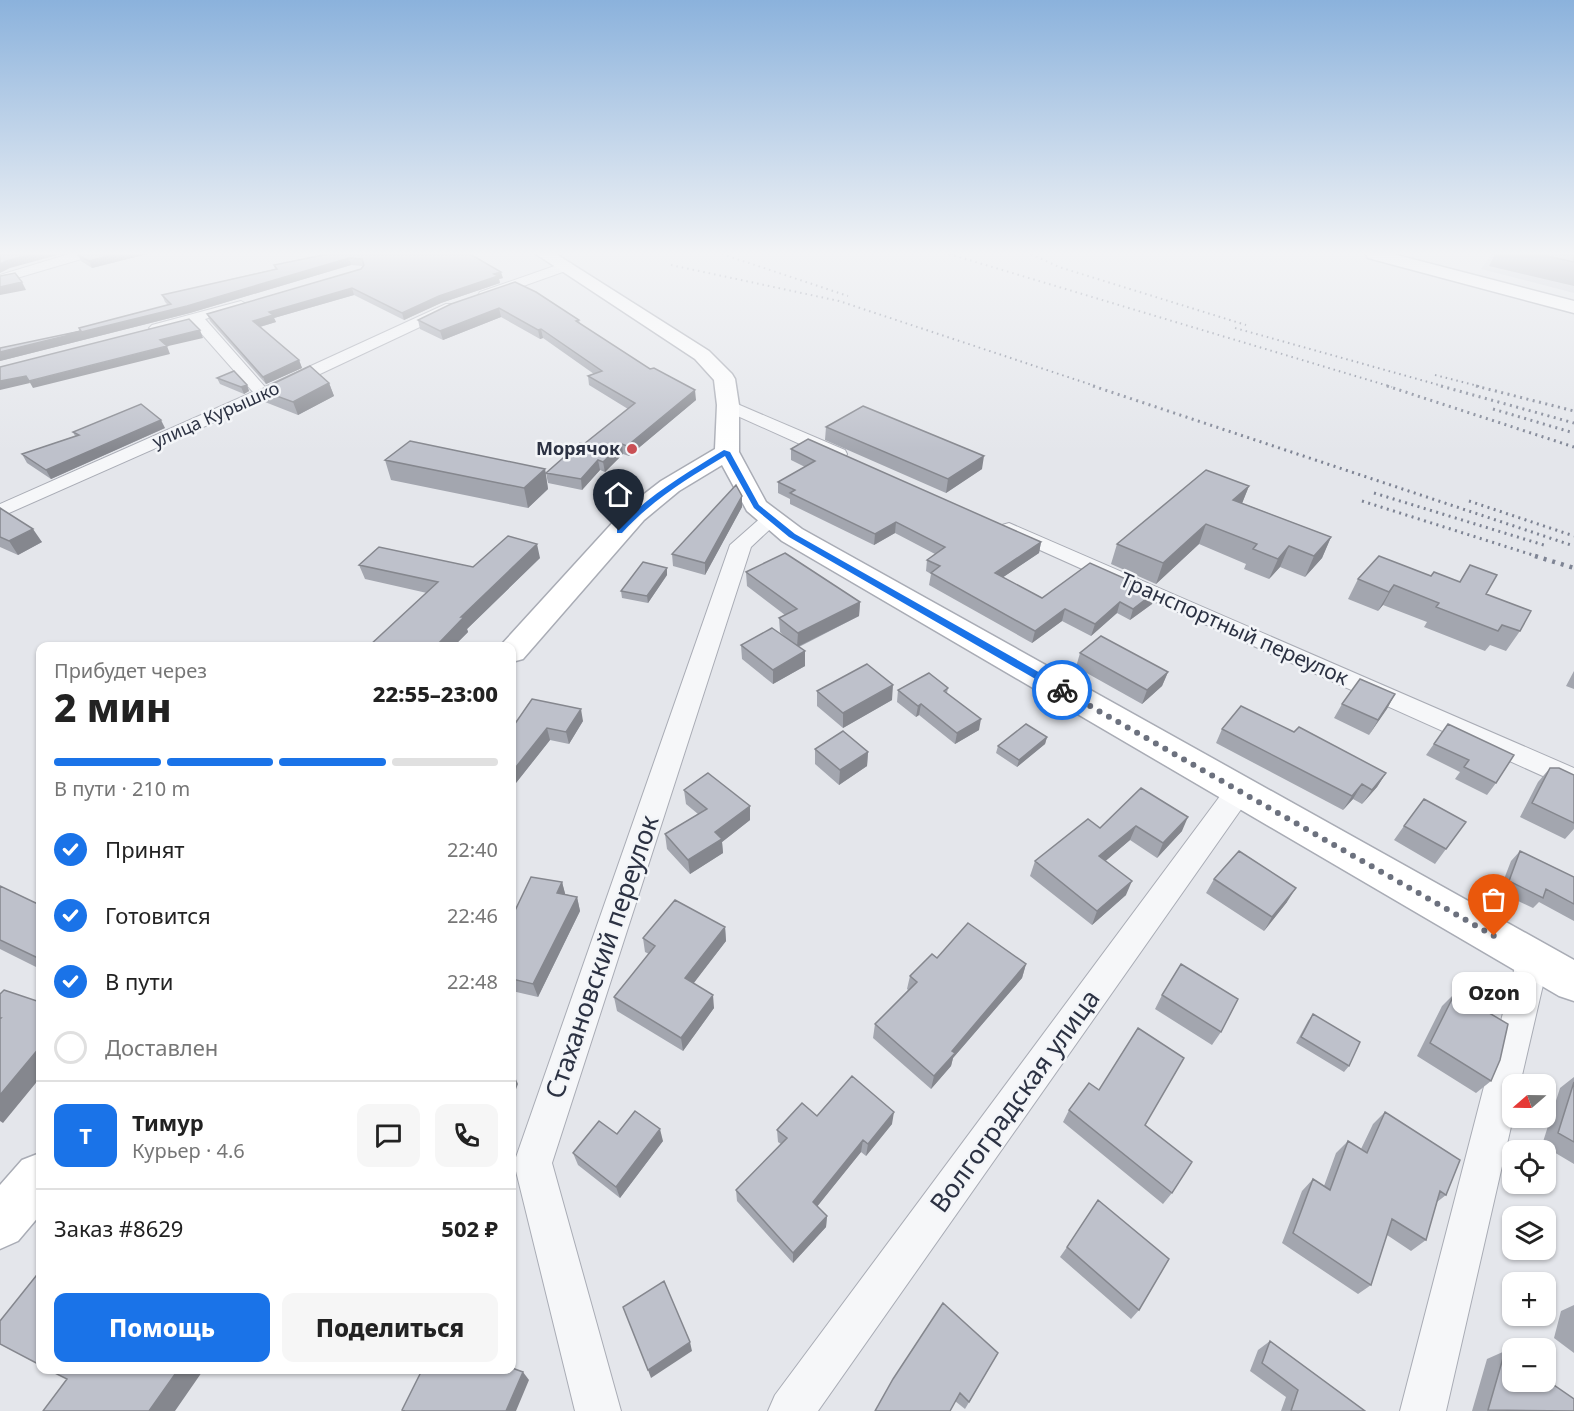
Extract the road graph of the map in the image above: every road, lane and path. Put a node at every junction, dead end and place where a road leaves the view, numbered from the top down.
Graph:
1 (189, 320) edge
2 (198, 320) edge
3 (422, 320) edge
4 (648, 320) edge
5 (138, 333) edge
6 (263, 394) junction
7 (729, 405) junction
8 (727, 452) junction
9 (859, 463) edge
10 (0, 511) edge
11 (771, 519) junction
12 (989, 521) edge
13 (516, 648) edge
14 (1574, 780) edge
15 (1239, 791) junction
16 (1533, 959) junction
17 (1574, 982) edge
18 (36, 1182) edge
19 (0, 1223) edge
20 (598, 1411) edge
21 (791, 1411) edge
22 (1423, 1411) edge

1 - 5 street
2 - 6 street
3 - 6 street, улица Курышко
4 - 7 main road
6 - 10 street, улица Курышко
7 - 8 main road
7 - 9 street
8 - 11 main road
8 - 13 main road
11 - 15 main road
11 - 20 street, Стахановский переулок
12 - 14 street, Транспортный переулок
15 - 16 main road
15 - 21 street, Волгоградская улица
16 - 17 main road
16 - 22 street
18 - 19 main road

